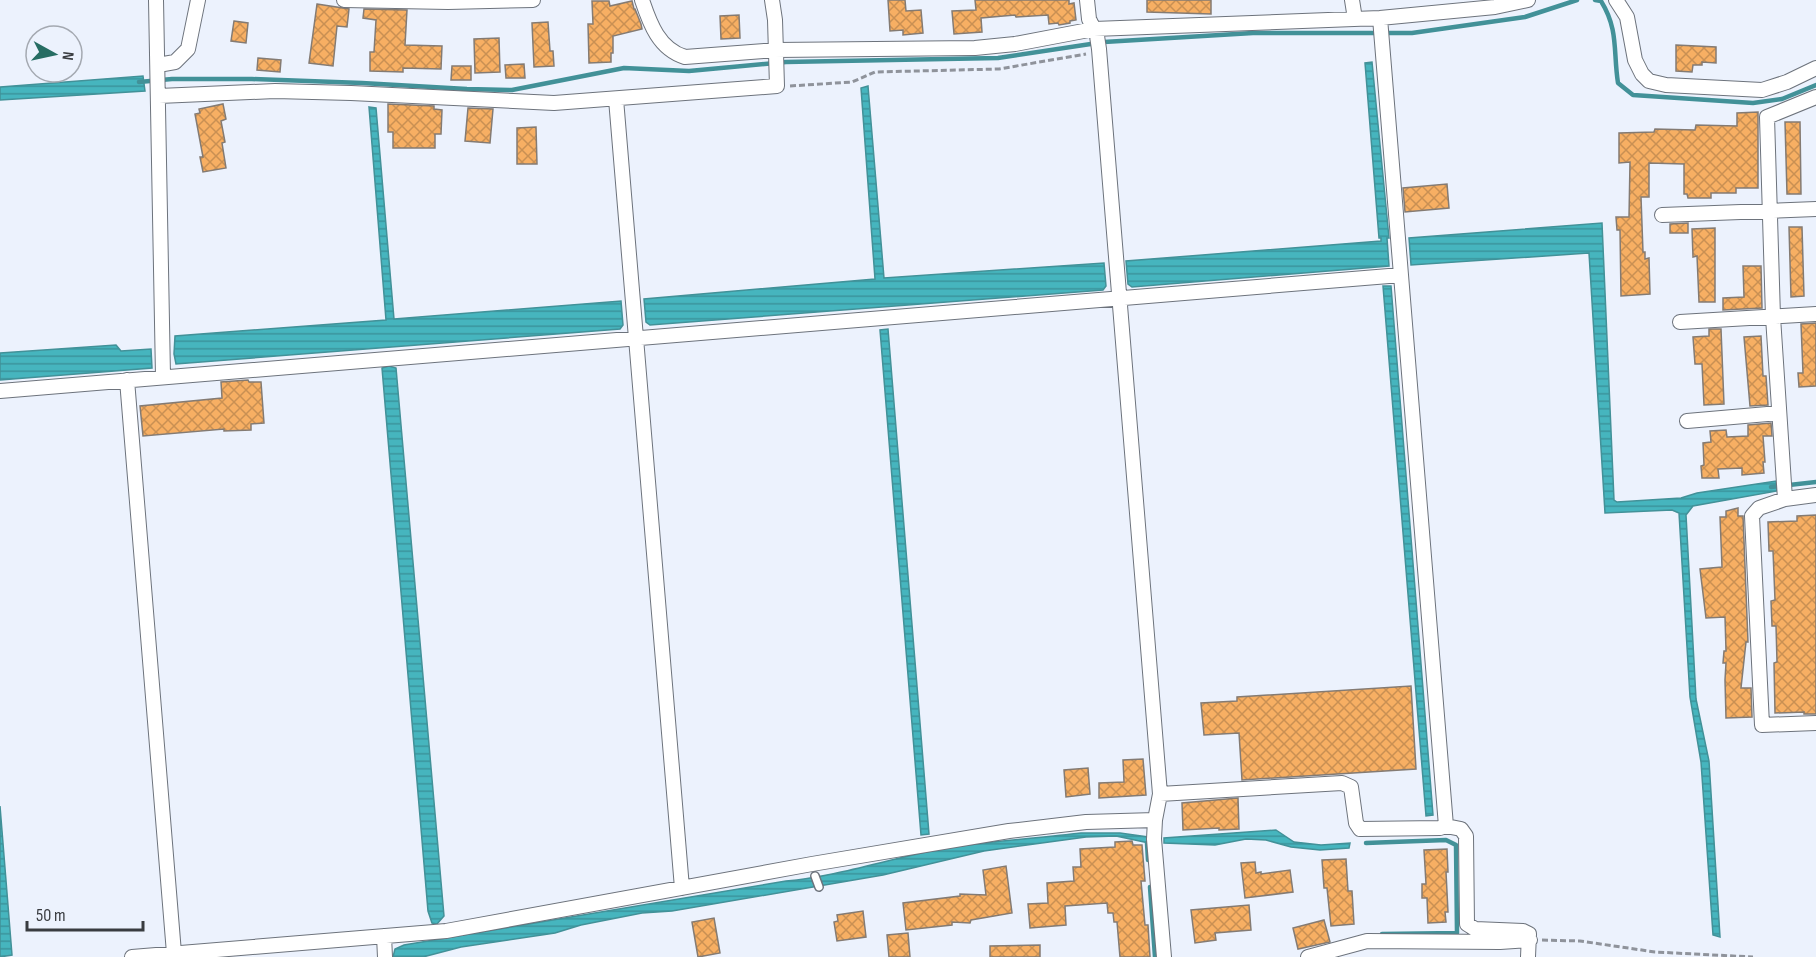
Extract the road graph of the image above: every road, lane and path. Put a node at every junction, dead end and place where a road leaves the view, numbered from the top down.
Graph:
1 (156, 0) edge
2 (198, 0) edge
3 (344, 0) edge
4 (533, 0) edge
5 (642, 0) edge
6 (772, 0) edge
7 (1087, 0) edge
8 (1352, 0) edge
9 (1528, 0) edge
10 (1616, 0) edge
11 (1494, 3) edge
12 (1355, 19) junction
13 (1381, 28) junction
14 (1097, 41) junction
15 (776, 58) junction
16 (1816, 68) edge
17 (158, 80) junction
18 (777, 86) junction
19 (1816, 97) edge
20 (616, 99) junction
21 (1816, 209) edge
22 (1769, 211) junction
23 (1662, 215) dead end
24 (1401, 275) junction
25 (1119, 299) junction
26 (1816, 314) edge
27 (1773, 317) junction
28 (1680, 322) dead end
29 (636, 338) junction
30 (163, 376) junction
31 (127, 380) junction
32 (0, 390) edge
33 (1779, 413) junction
34 (1687, 421) dead end
35 (1816, 495) edge
36 (1785, 499) junction
37 (1816, 723) edge
38 (1160, 794) junction
39 (1155, 820) junction
40 (1446, 826) junction
41 (816, 876) dead end
42 (819, 887) dead end
43 (681, 888) junction
44 (384, 936) junction
45 (1530, 940) junction
46 (174, 953) junction
47 (132, 957) edge
48 (385, 957) edge
49 (1164, 957) edge
50 (1308, 957) edge
51 (1528, 957) edge
52 (1753, 957) edge

1 - 17 street
2 - 17 street
3 - 4 street
5 - 15 street
6 - 15 street
7 - 14 street
8 - 12 street
9 - 11 street
10 - 16 street
11 - 13 street
12 - 13 street
12 - 14 street
13 - 24 street
14 - 15 street
14 - 18 path
14 - 25 street
15 - 18 street
17 - 20 street
17 - 30 street
18 - 20 street
19 - 22 street
20 - 29 street
21 - 22 street
22 - 23 street
22 - 27 street
24 - 25 street
24 - 40 street
25 - 29 street
25 - 38 street
26 - 27 street
27 - 28 street
27 - 33 street
29 - 30 street
29 - 43 street
30 - 31 street
31 - 32 street
31 - 46 street
33 - 34 street
33 - 36 street
35 - 36 street
36 - 37 street
38 - 39 street
38 - 40 street
39 - 43 street
39 - 49 street
40 - 45 street
41 - 42 lane
43 - 44 street
44 - 46 street
44 - 48 street
45 - 50 street
45 - 51 street
45 - 52 path
46 - 47 street

